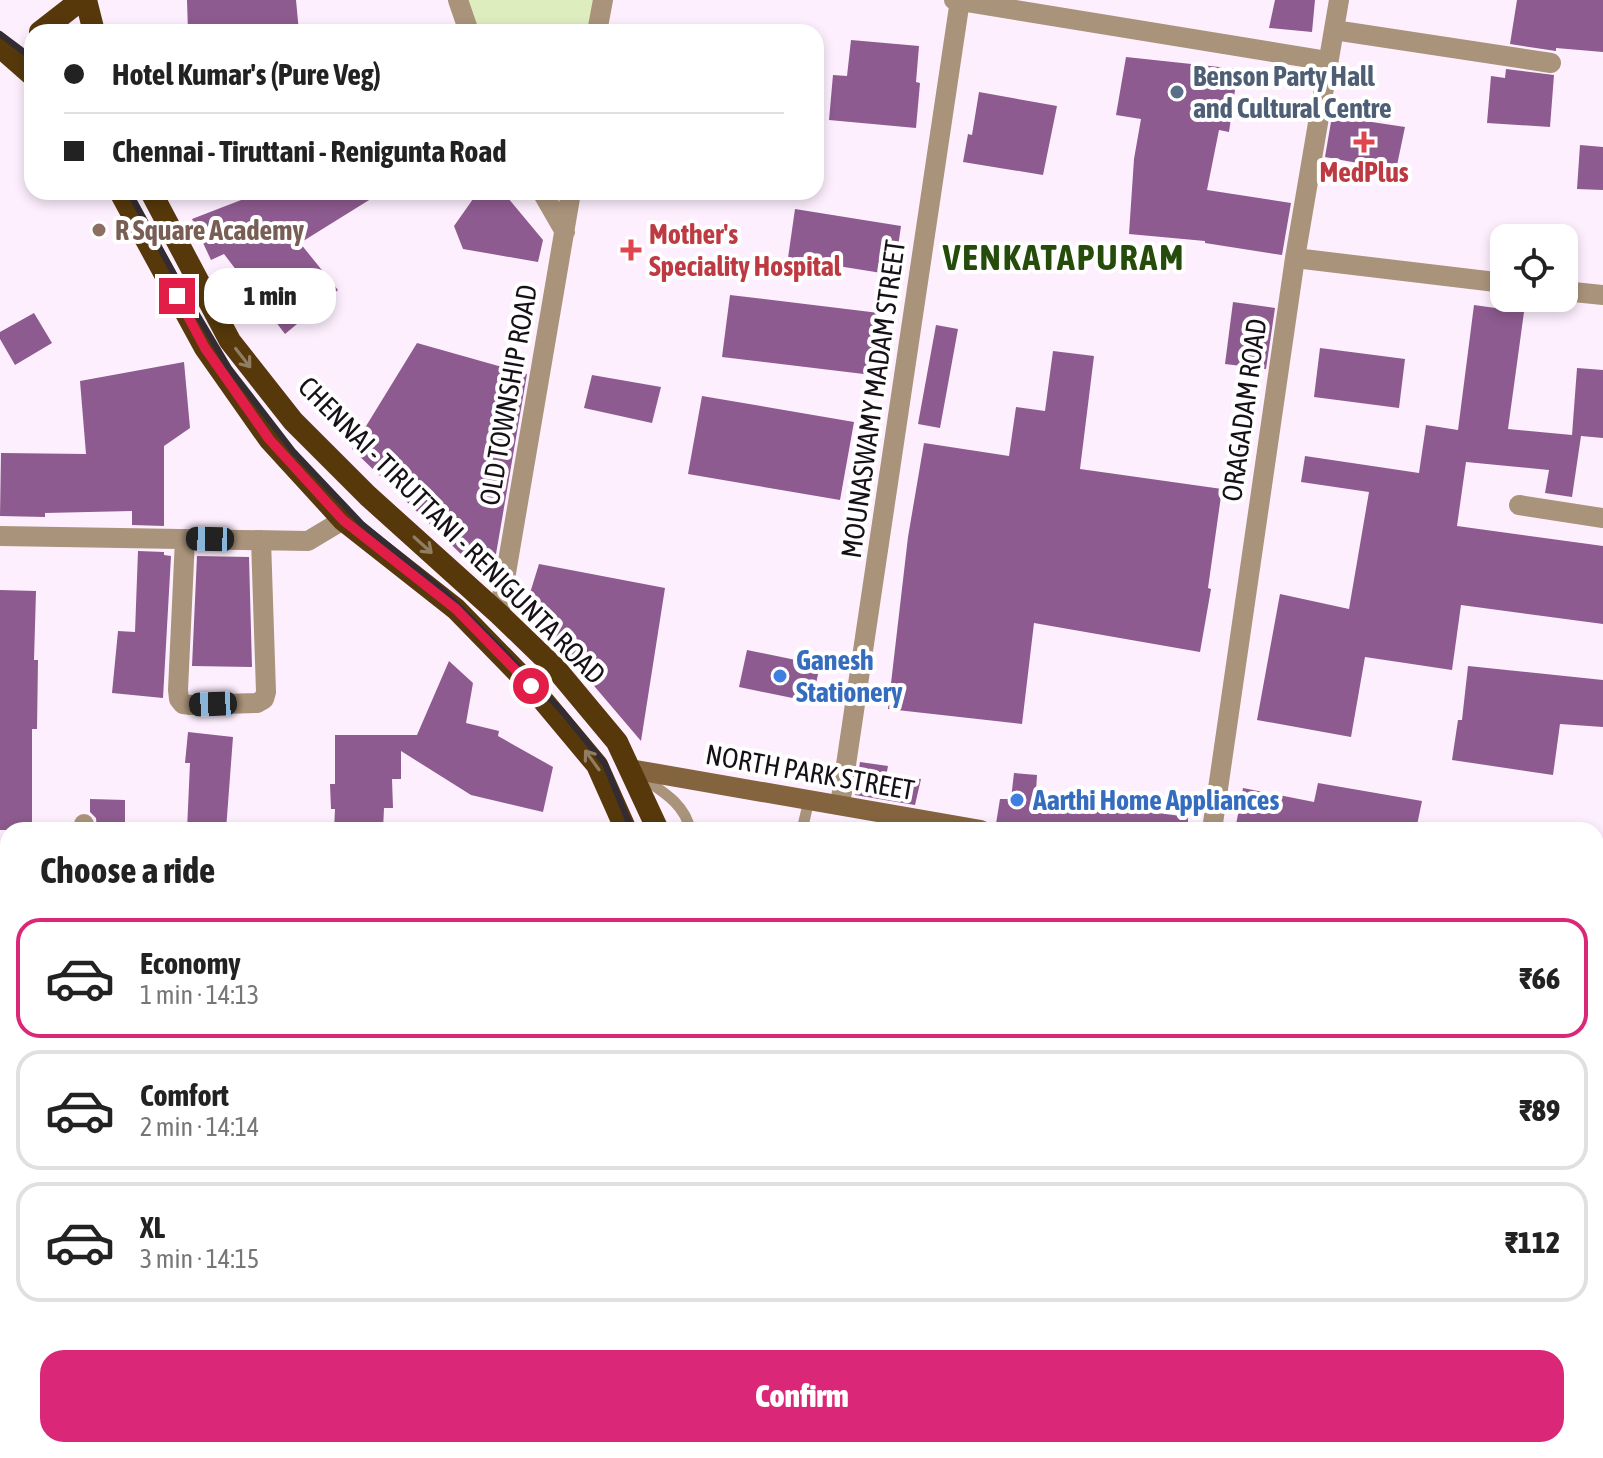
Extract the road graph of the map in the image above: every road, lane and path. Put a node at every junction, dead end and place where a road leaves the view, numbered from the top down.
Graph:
1 (83, 0) edge
2 (458, 0) edge
3 (603, 0) edge
4 (958, 0) edge
5 (1339, 0) edge
6 (51, 24) edge
7 (91, 24) edge
8 (466, 24) edge
9 (598, 24) edge
10 (1334, 30) junction
11 (24, 43) edge
12 (4, 54) edge
13 (1328, 61) junction
14 (1551, 63) dead end
15 (24, 69) edge
16 (124, 200) edge
17 (155, 200) edge
18 (547, 200) edge
19 (570, 200) edge
20 (565, 232) junction
21 (1295, 258) junction
22 (1490, 281) edge
23 (1578, 292) edge
24 (1603, 295) edge
25 (1519, 505) dead end
26 (1603, 518) edge
27 (343, 520) junction
28 (0, 536) edge
29 (185, 539) junction
30 (261, 540) junction
31 (499, 614) junction
32 (630, 769) junction
33 (809, 800) junction
34 (840, 805) junction
35 (622, 822) edge
36 (654, 822) edge
37 (688, 822) edge
38 (804, 822) edge
39 (936, 822) edge
40 (1213, 822) edge

1 - 6 highway
1 - 7 highway
2 - 8 street
3 - 9 street
4 - 13 street
4 - 34 street, MOUNASWAMY MADAM STREET
5 - 10 street, ORAGADAM ROAD
10 - 13 street, ORAGADAM ROAD
10 - 14 street
11 - 12 highway
12 - 15 highway
13 - 21 street, ORAGADAM ROAD
16 - 27 highway, CHENNAI - TIRUTTANI - RENIGUNTA ROAD
17 -> 31 highway, CHENNAI - TIRUTTANI - RENIGUNTA ROAD
18 - 20 street
19 - 20 street, OLD TOWNSHIP ROAD
20 - 31 street, OLD TOWNSHIP ROAD
21 - 22 street
21 - 40 street, ORAGADAM ROAD
23 - 24 street
25 - 26 street
27 - 30 street
35 -> 27 highway, CHENNAI - TIRUTTANI - RENIGUNTA ROAD
28 - 29 street
29 - 30 street
29 - 30 street
31 - 32 highway, CHENNAI - TIRUTTANI - RENIGUNTA ROAD
32 - 33 main road, NORTH PARK STREET
32 - 36 highway, CHENNAI - TIRUTTANI - RENIGUNTA ROAD
32 - 37 lane
33 - 34 main road, NORTH PARK STREET
33 - 38 lane
34 - 39 main road, NORTH PARK STREET

